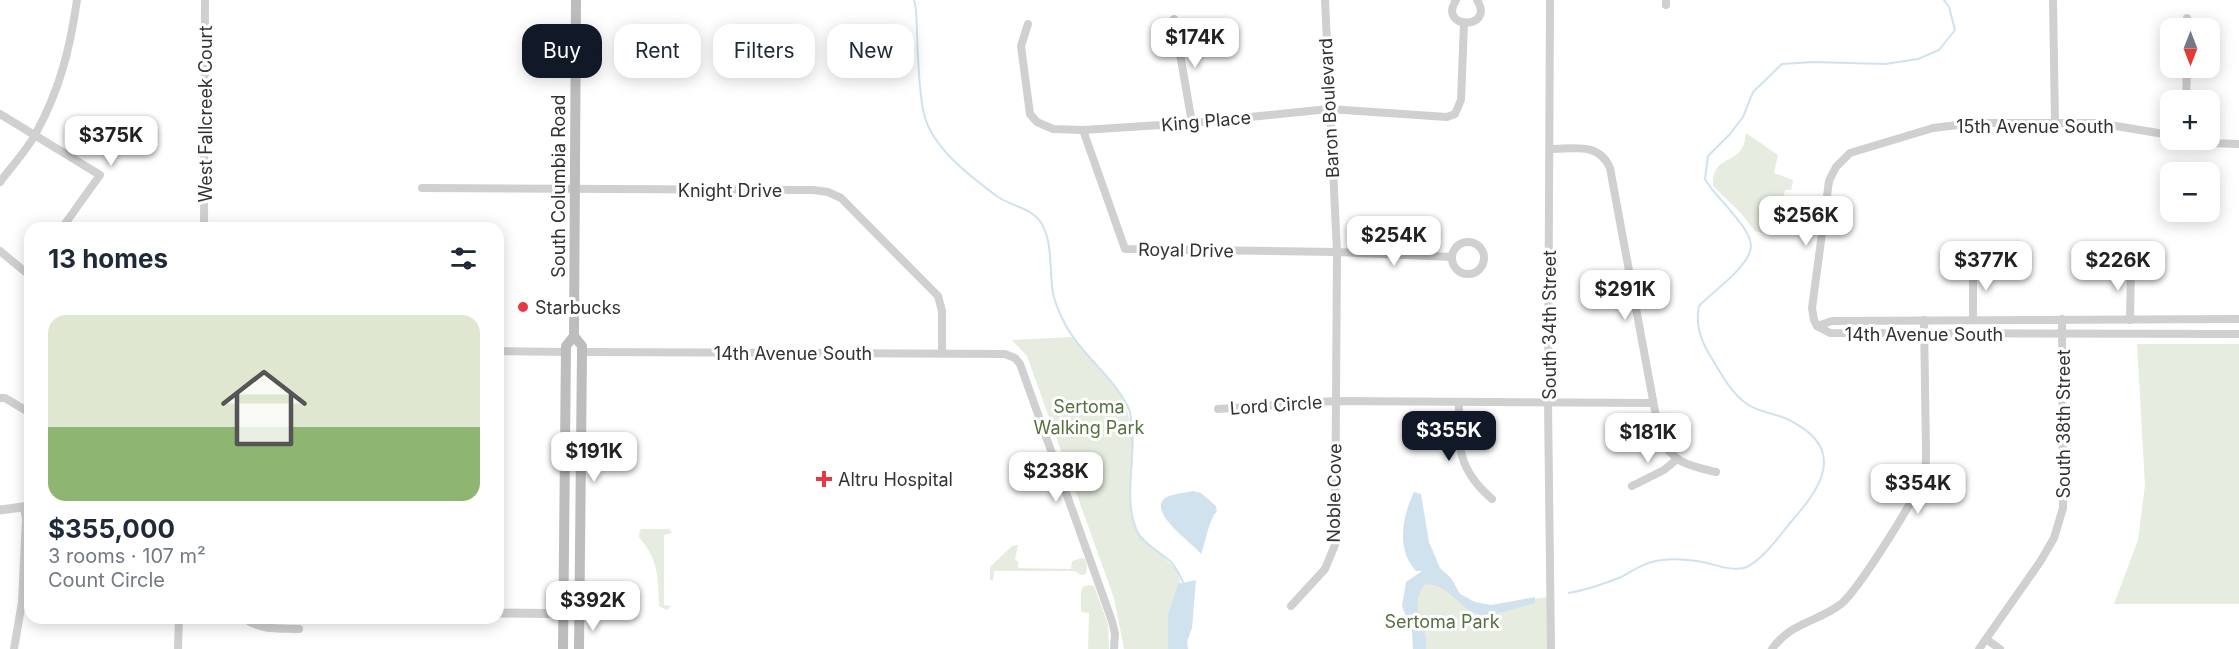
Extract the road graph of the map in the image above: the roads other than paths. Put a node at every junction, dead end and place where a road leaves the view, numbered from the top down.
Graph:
1 (76, 0) edge
2 (205, 0) edge
3 (576, 0) edge
4 (1324, 0) edge
5 (1456, 0) edge
6 (1477, 0) edge
7 (1550, 0) edge
8 (2053, 0) edge
9 (1174, 19) dead end
10 (1464, 23) junction
11 (1028, 24) dead end
12 (1329, 109) junction
13 (0, 114) edge
14 (1192, 123) junction
15 (2055, 123) junction
16 (1083, 130) junction
17 (2160, 133) edge
18 (35, 135) junction
19 (2220, 143) edge
20 (2239, 144) edge
21 (1550, 149) junction
22 (0, 182) edge
23 (422, 188) dead end
24 (574, 189) junction
25 (66, 222) edge
26 (204, 222) edge
27 (0, 251) edge
28 (1336, 252) junction
29 (1452, 257) junction
30 (1973, 263) dead end
31 (2131, 264) dead end
32 (24, 271) edge
33 (2062, 319) junction
34 (2239, 319) edge
35 (1924, 320) junction
36 (1973, 320) junction
37 (2130, 320) junction
38 (1818, 326) junction
39 (1924, 334) junction
40 (2062, 334) junction
41 (2239, 334) edge
42 (574, 336) junction
43 (504, 351) edge
44 (566, 352) junction
45 (582, 352) junction
46 (942, 353) junction
47 (581, 394) junction
48 (0, 398) edge
49 (1335, 401) junction
50 (1459, 403) junction
51 (1548, 403) junction
52 (1653, 403) junction
53 (1218, 409) dead end
54 (24, 410) edge
55 (1676, 459) junction
56 (1716, 472) dead end
57 (1632, 486) dead end
58 (1492, 499) dead end
59 (24, 506) edge
60 (0, 510) edge
61 (24, 560) edge
62 (1291, 606) dead end
63 (504, 613) edge
64 (564, 614) junction
65 (579, 614) junction
66 (179, 624) edge
67 (252, 624) edge
68 (299, 629) dead end
69 (1986, 639) junction
70 (14, 649) edge
71 (178, 649) edge
72 (563, 649) edge
73 (579, 649) edge
74 (1114, 649) edge
75 (1551, 649) edge
76 (1772, 649) edge
77 (1979, 649) edge
78 (2000, 649) edge

1 - 18 street
2 - 26 street, West Fallcreek Court
3 - 24 main road, South Columbia Road
4 - 12 street, Baron Boulevard
5 - 10 street
6 - 10 street
7 - 21 street, South 34th Street
8 - 15 street
9 - 14 street
10 - 12 street, King Place
11 - 16 street, King Place
12 - 14 street, King Place
12 - 28 street, Baron Boulevard
13 - 18 street
14 - 16 street, King Place
15 - 17 street, 15th Avenue South
15 - 38 street, 15th Avenue South
16 - 28 street, Royal Drive
18 - 22 street
18 - 25 street
19 - 20 street
21 - 51 street, South 34th Street
21 - 52 street
23 - 24 street, Knight Drive
24 - 42 main road, South Columbia Road
24 - 46 street, Knight Drive
27 - 32 street
28 - 29 street
28 - 49 street, Baron Boulevard
29 - 29 street
30 - 36 street
31 - 37 street
33 - 36 street, 14th Avenue South
33 - 37 street, 14th Avenue South
33 - 40 street, South 38th Street
34 - 37 street, 14th Avenue South
35 - 36 street, 14th Avenue South
35 - 38 street, 14th Avenue South
35 - 39 street
38 - 39 street, 14th Avenue South
39 - 40 street, 14th Avenue South
39 - 76 street
40 - 41 street, 14th Avenue South
40 - 69 street, South 38th Street
42 - 44 main road, South Columbia Road
42 - 45 main road, South Columbia Road
43 - 44 street
44 - 47 main road
44 - 64 main road, South Columbia Road
45 - 46 street, 14th Avenue South
45 - 47 main road, South Columbia Road
46 - 74 street, 14th Avenue South
47 - 65 main road, South Columbia Road
48 - 54 street
49 - 50 street
49 - 53 street, Lord Circle
49 - 62 street, Noble Cove
50 - 51 street
50 - 58 street
51 - 52 street
51 - 75 street, South 34th Street
52 - 55 street
55 - 56 street
55 - 57 street
59 - 60 street
61 - 70 street
63 - 64 street
64 - 65 street
64 - 72 main road, South Columbia Road
65 - 73 main road, South Columbia Road
66 - 71 street
67 - 68 street
69 - 77 street, South 38th Street
69 - 78 street

